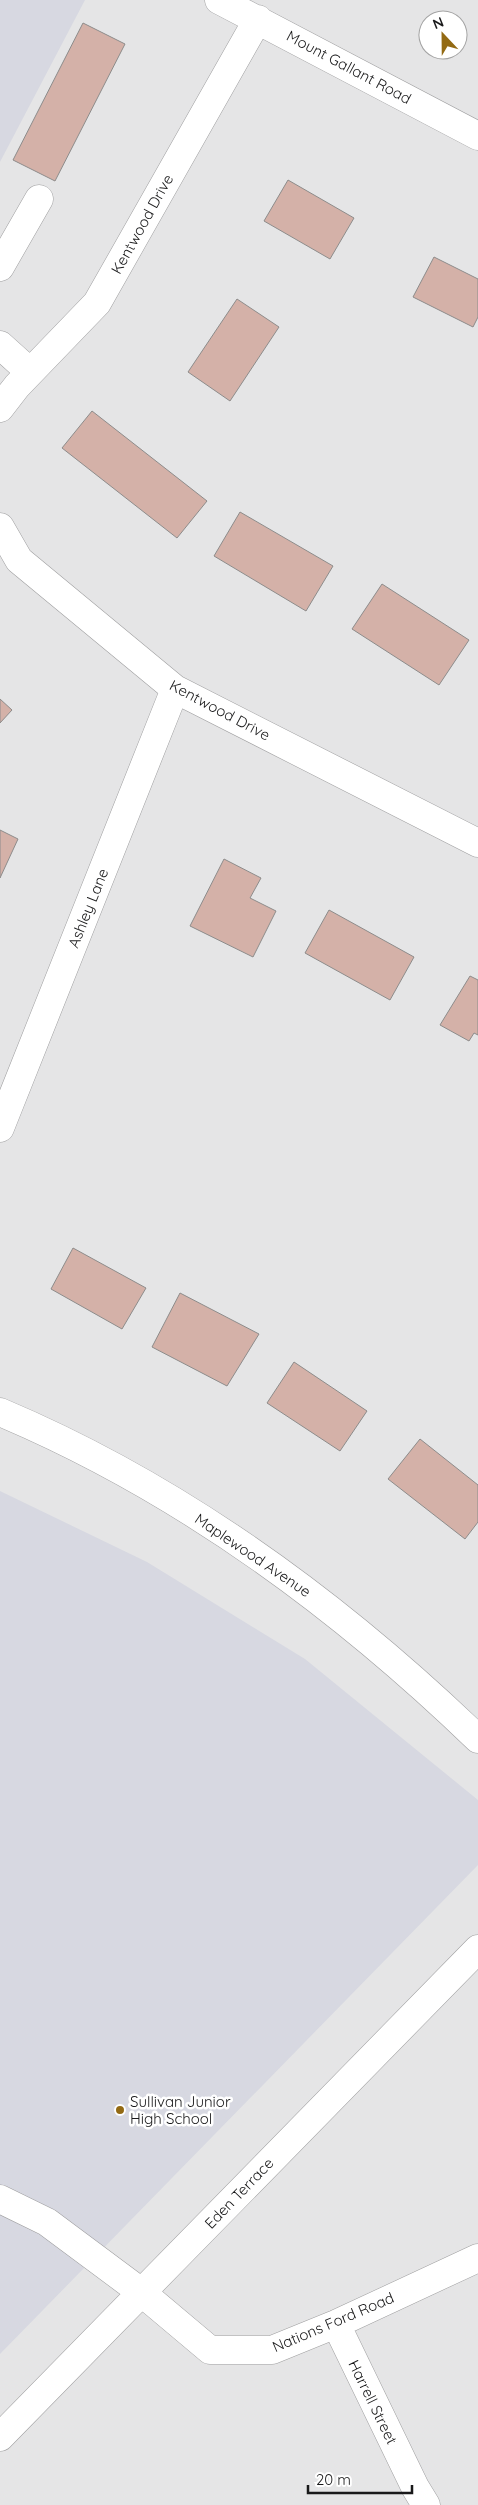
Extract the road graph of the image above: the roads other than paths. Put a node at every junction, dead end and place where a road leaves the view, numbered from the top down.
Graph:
1 (219, 0) edge
2 (258, 19) junction
3 (478, 136) edge
4 (39, 199) dead end
5 (0, 267) edge
6 (0, 345) edge
7 (30, 372) junction
8 (0, 408) edge
9 (0, 527) edge
10 (175, 689) junction
11 (478, 843) edge
12 (0, 1128) edge
13 (0, 1412) edge
14 (478, 1739) edge
15 (478, 1949) edge
16 (0, 2199) edge
17 (478, 2258) edge
18 (141, 2292) junction
19 (336, 2324) junction
20 (0, 2437) edge
21 (426, 2505) edge

1 - 2 street, Mount Gallant Road
2 - 3 street, Mount Gallant Road
2 - 7 street, Kentwood Drive
4 - 5 street
6 - 7 street
7 - 8 street, Kentwood Drive
9 - 10 street, Kentwood Drive
10 - 11 street, Kentwood Drive
10 - 12 street, Ashley Lane
13 - 14 street, Maplewood Avenue
15 - 18 street, Eden Terrace
16 - 18 street, Nations Ford Road
17 - 19 street, Nations Ford Road
18 - 19 street, Nations Ford Road
18 - 20 street, Eden Terrace
19 - 21 street, Harrell Street

